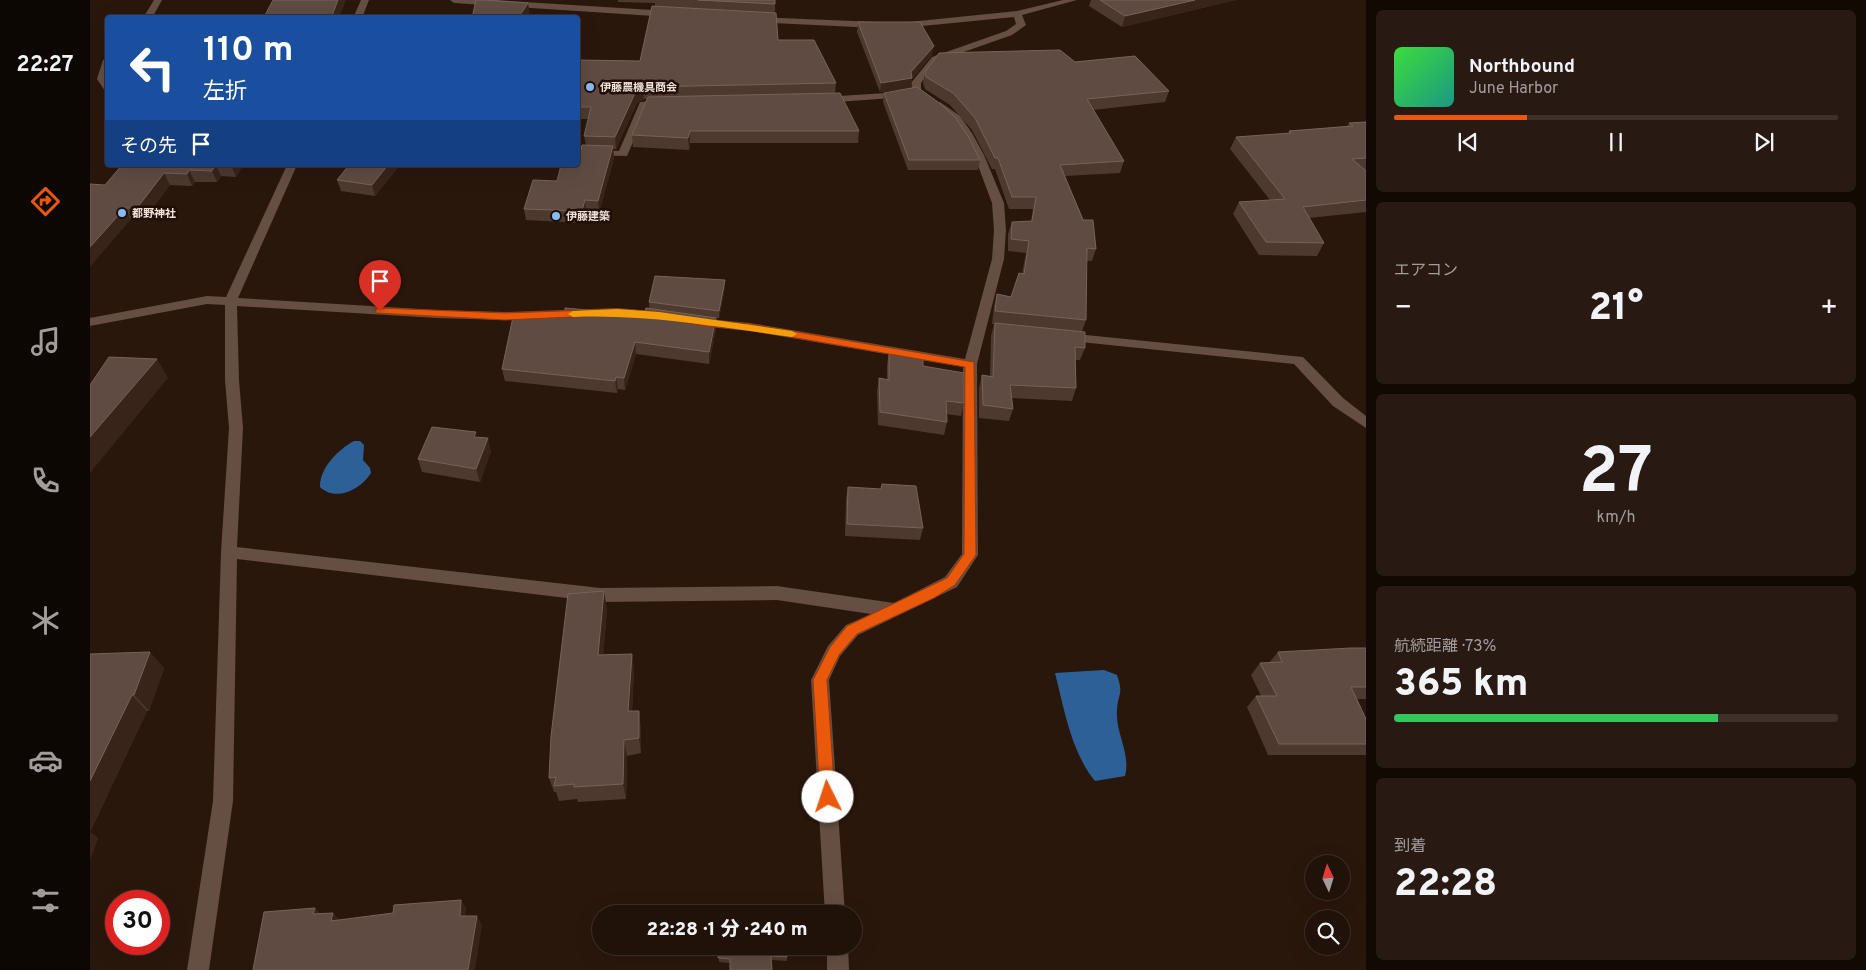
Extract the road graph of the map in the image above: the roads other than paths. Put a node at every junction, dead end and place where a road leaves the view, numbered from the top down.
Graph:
1 (158, 0) edge
2 (365, 0) edge
3 (454, 0) edge
4 (1073, 0) edge
5 (1017, 14) junction
6 (149, 15) edge
7 (358, 15) edge
8 (677, 15) edge
9 (745, 19) edge
10 (105, 70) edge
11 (105, 84) edge
12 (918, 91) junction
13 (810, 100) edge
14 (673, 103) edge
15 (580, 152) edge
16 (291, 167) edge
17 (231, 300) junction
18 (90, 322) edge
19 (978, 328) junction
20 (996, 330) edge
21 (1051, 335) edge
22 (970, 364) junction
23 (1366, 423) edge
24 (229, 552) junction
25 (895, 610) junction
26 (834, 905) edge
27 (837, 955) edge
28 (198, 970) edge
29 (838, 970) edge

1 - 6 street
2 - 7 street
3 - 8 street
4 - 5 street
5 - 9 street
5 - 12 street
10 - 11 street
12 - 13 street
12 - 19 street
14 - 15 street
16 - 17 street
17 - 18 street
17 - 22 street
17 - 24 street
19 - 20 street
19 - 22 street
21 - 23 street
22 - 25 street
24 - 25 street
24 - 28 street
25 - 26 street
27 - 29 street

